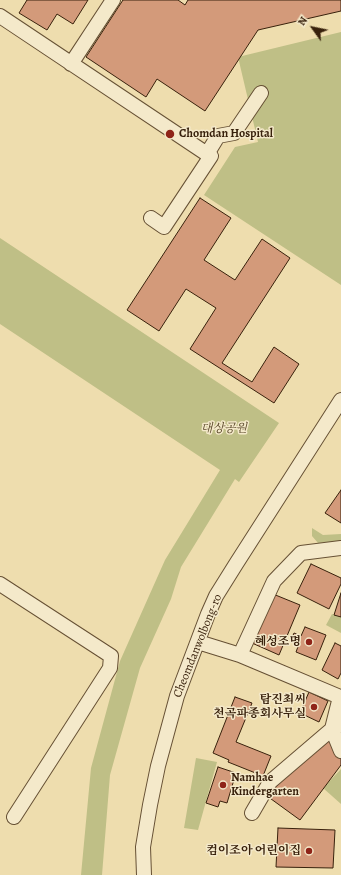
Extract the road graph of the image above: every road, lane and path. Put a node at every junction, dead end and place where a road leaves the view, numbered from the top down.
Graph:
1 (113, 0) edge
2 (0, 16) edge
3 (71, 64) junction
4 (261, 93) dead end
5 (207, 154) junction
6 (151, 218) dead end
7 (341, 400) edge
8 (341, 548) edge
9 (0, 584) edge
10 (198, 642) junction
11 (240, 655) junction
12 (337, 726) edge
13 (341, 751) edge
14 (252, 813) dead end
15 (14, 818) dead end
16 (144, 875) edge

1 - 3 street
2 - 3 street
3 - 5 street
4 - 5 street
5 - 6 street
7 - 10 street, Cheomdanwolbong-ro
8 - 11 street
9 - 15 street
10 - 11 street
10 - 16 street, Cheomdanwolbong-ro
11 - 12 street
12 - 13 street
12 - 14 street

